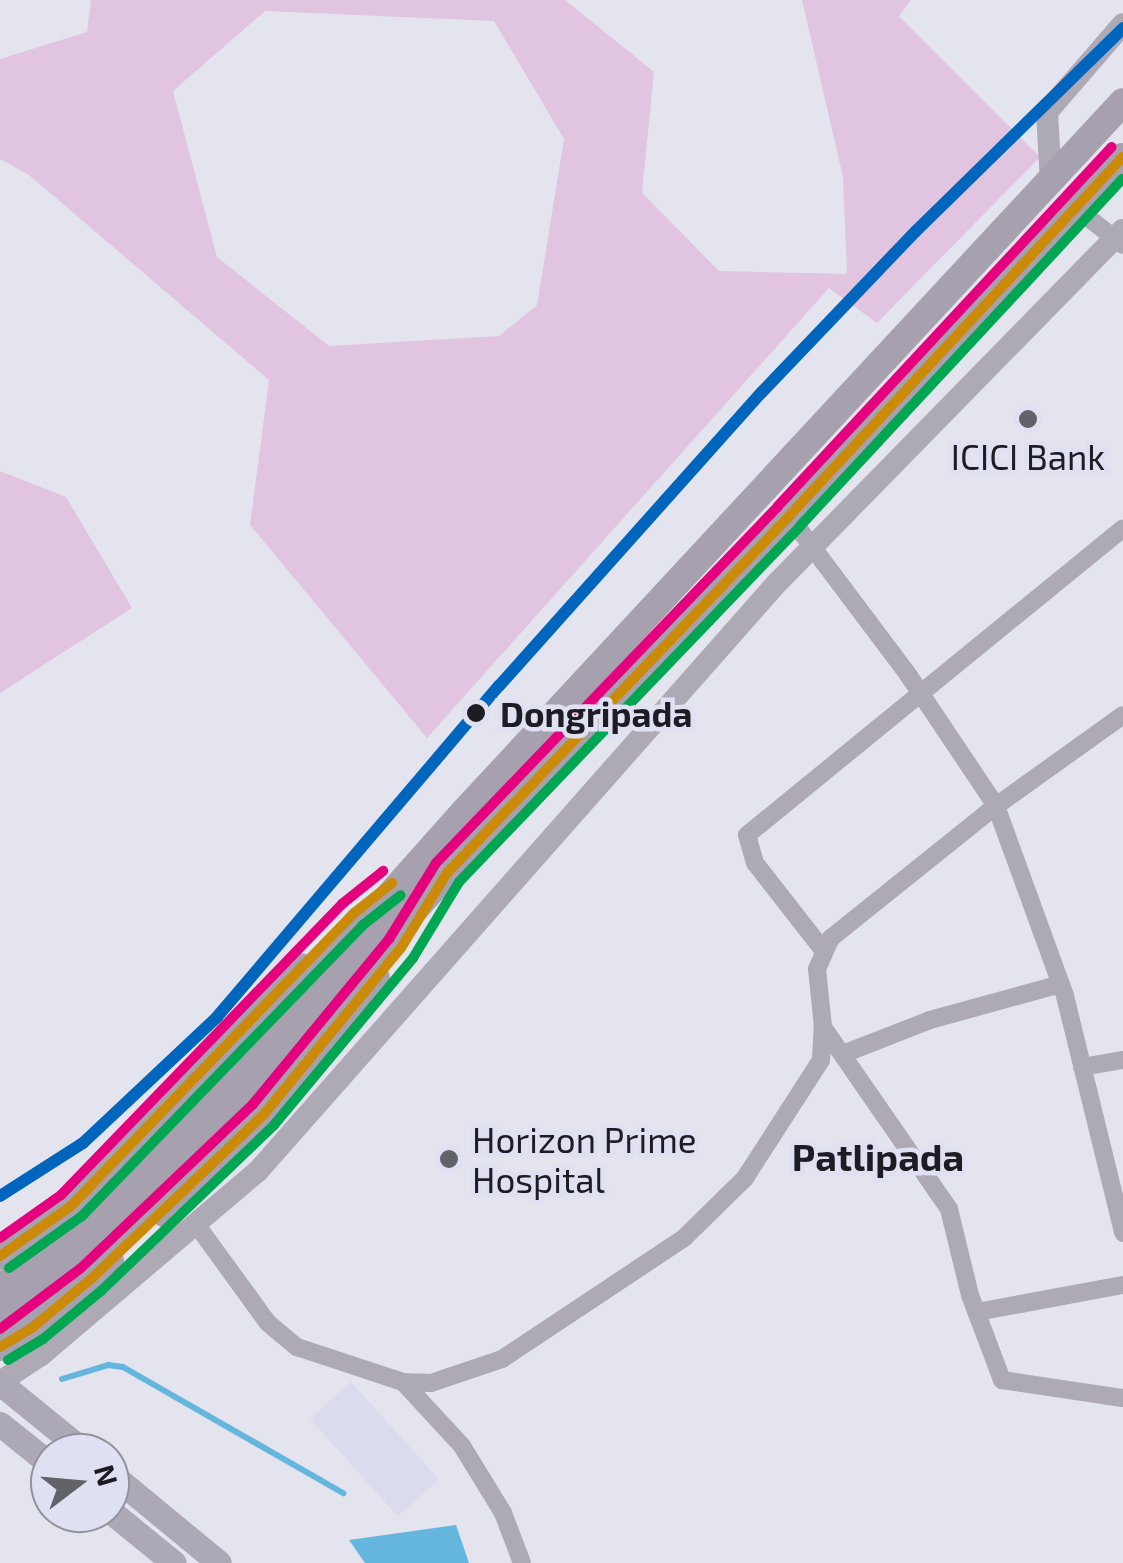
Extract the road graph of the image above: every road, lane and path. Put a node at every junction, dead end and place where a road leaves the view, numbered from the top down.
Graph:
1 (1123, 24) edge
2 (1123, 102) edge
3 (1123, 157) edge
4 (1052, 182) junction
5 (1078, 209) junction
6 (1120, 238) edge
7 (790, 516) junction
8 (1123, 528) edge
9 (814, 546) junction
10 (920, 691) junction
11 (1123, 714) edge
12 (996, 806) junction
13 (436, 865) junction
14 (398, 908) junction
15 (823, 950) junction
16 (1062, 984) junction
17 (824, 1027) junction
18 (843, 1054) junction
19 (1123, 1060) edge
20 (1082, 1067) junction
21 (196, 1224) junction
22 (1123, 1233) edge
23 (0, 1256) edge
24 (1123, 1285) edge
25 (0, 1288) edge
26 (977, 1312) junction
27 (0, 1317) edge
28 (0, 1346) edge
29 (403, 1382) junction
30 (0, 1383) edge
31 (1123, 1398) edge
32 (0, 1424) edge
33 (61, 1433) edge
34 (30, 1448) edge
35 (130, 1490) edge
36 (130, 1527) edge
37 (174, 1563) edge
38 (219, 1563) edge
39 (522, 1563) edge

1 - 4 street
2 - 4 main road
3 - 5 main road
4 - 13 main road
5 - 6 street
5 - 7 main road
6 - 9 street
7 - 9 street
7 - 13 main road
8 - 10 street
9 - 10 street
9 - 21 street
10 - 12 street
10 - 15 street
11 - 12 street
12 - 15 street
12 - 16 street
13 - 14 main road
13 - 23 main road
13 - 28 main road
14 - 25 main road
14 - 27 main road
15 - 17 street
16 - 18 street
16 - 20 street
17 - 18 street
17 - 29 street
18 - 26 street
19 - 20 street
20 - 22 street
21 - 29 street
21 - 30 street
24 - 26 street
26 - 31 street
29 - 39 street
30 - 33 main road
32 - 34 main road
35 - 38 main road
36 - 37 main road

